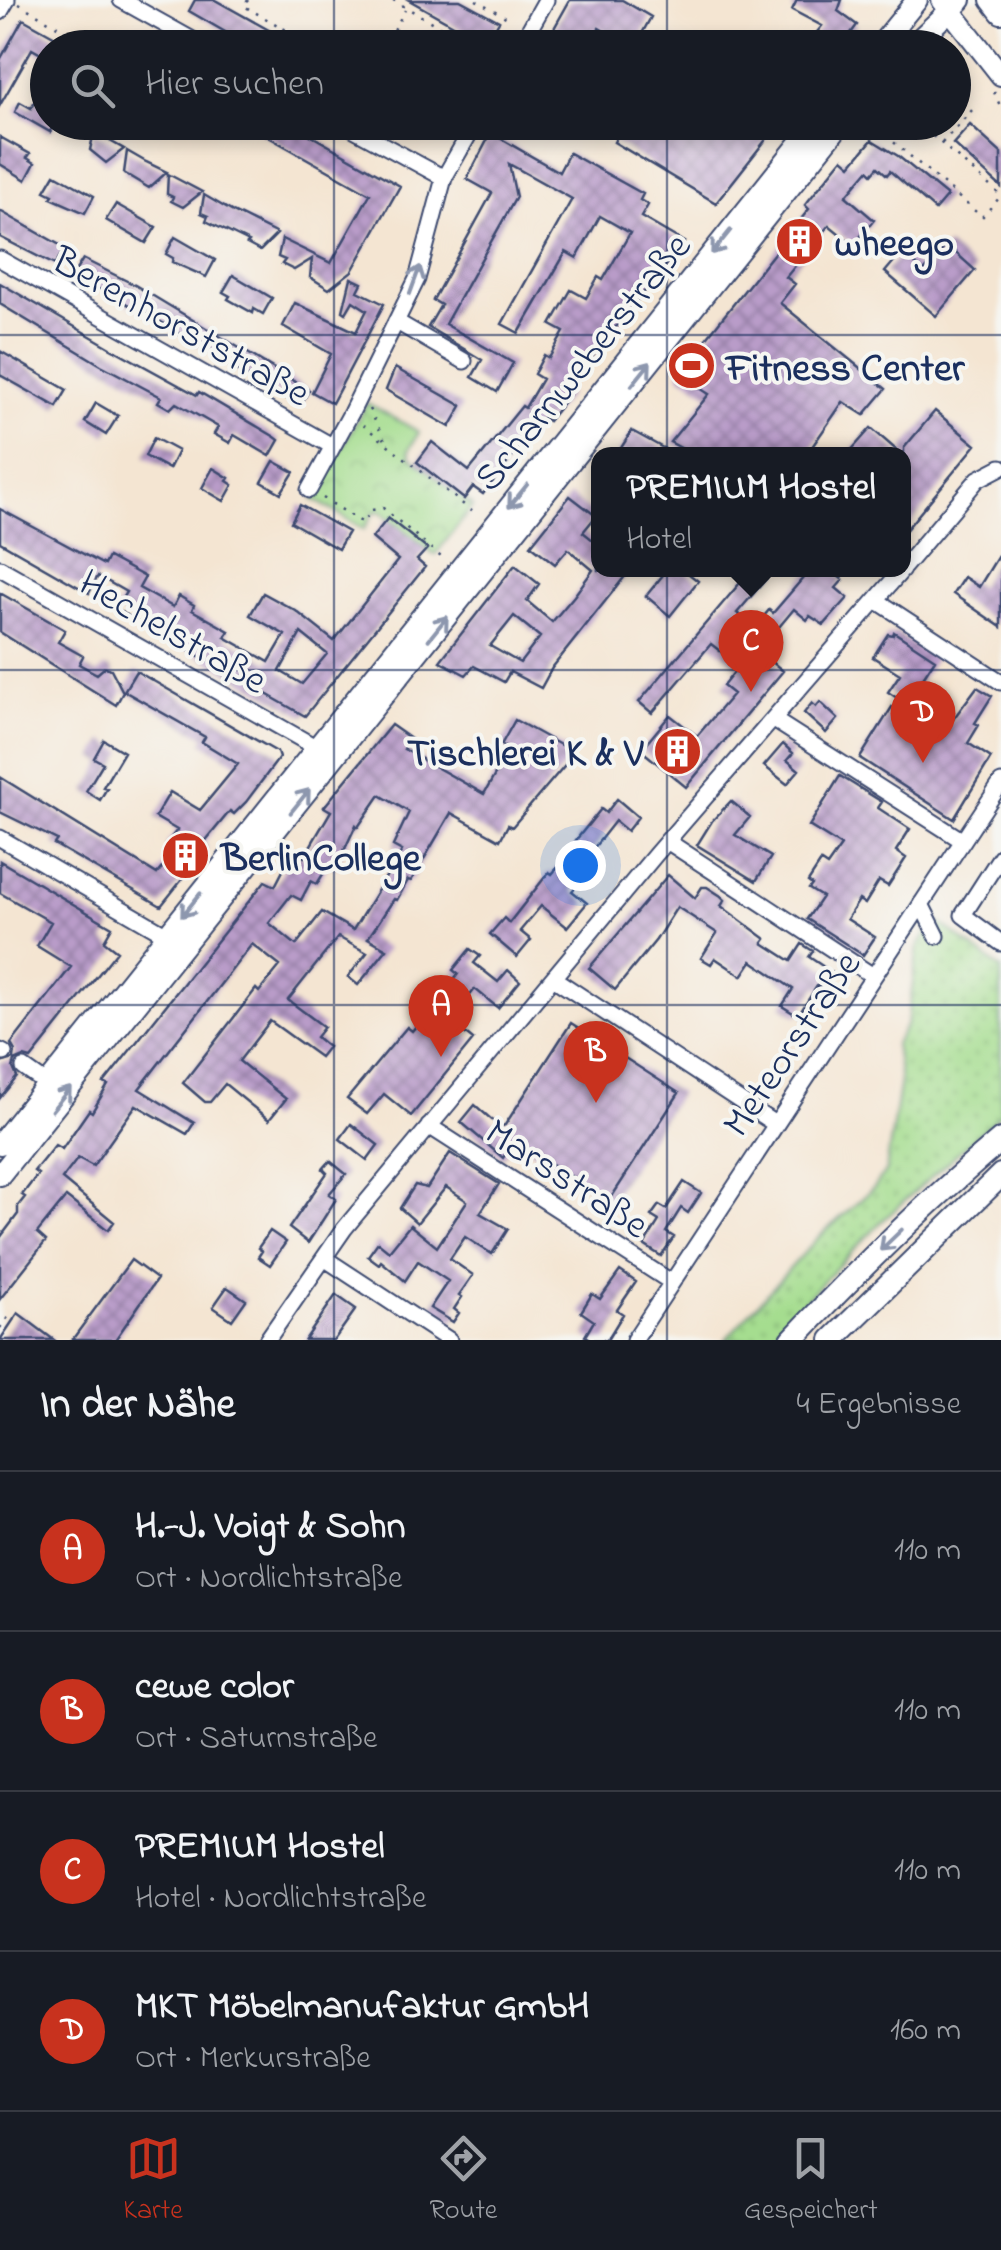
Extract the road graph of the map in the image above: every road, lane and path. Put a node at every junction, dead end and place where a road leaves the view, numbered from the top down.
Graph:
1 (121, 0) edge
2 (248, 0) edge
3 (392, 0) edge
4 (476, 0) edge
5 (546, 0) edge
6 (918, 0) edge
7 (991, 0) edge
8 (12, 2) edge
9 (951, 3) edge
10 (406, 8) junction
11 (0, 12) edge
12 (1001, 13) edge
13 (511, 20) dead end
14 (63, 30) edge
15 (175, 30) edge
16 (286, 30) edge
17 (394, 30) edge
18 (445, 30) edge
19 (529, 30) edge
20 (893, 30) edge
21 (926, 30) edge
22 (970, 30) edge
23 (971, 32) edge
24 (1000, 74) edge
25 (974, 108) dead end
26 (971, 111) edge
27 (375, 140) edge
28 (466, 140) edge
29 (803, 140) edge
30 (827, 140) edge
31 (891, 140) edge
32 (936, 140) edge
33 (945, 140) edge
34 (941, 144) junction
35 (444, 178) junction
36 (1001, 196) edge
37 (0, 259) edge
38 (397, 322) junction
39 (464, 361) dead end
40 (366, 403) dead end
41 (350, 414) junction
42 (387, 444) junction
43 (331, 450) junction
44 (1001, 467) edge
45 (309, 490) joint
46 (475, 514) dead end
47 (441, 557) dead end
48 (911, 559) edge
49 (0, 568) edge
50 (895, 577) edge
51 (876, 600) junction
52 (408, 650) junction
53 (1001, 682) edge
54 (774, 720) junction
55 (325, 753) junction
56 (1000, 789) edge
57 (0, 838) edge
58 (667, 841) junction
59 (963, 841) junction
60 (1001, 856) edge
61 (920, 904) junction
62 (937, 936) dead end
63 (175, 941) junction
64 (1001, 944) edge
65 (873, 976) junction
66 (553, 978) junction
67 (24, 1068) dead end
68 (48, 1085) junction
69 (775, 1124) junction
70 (430, 1126) junction
71 (1001, 1140) edge
72 (0, 1144) edge
73 (0, 1175) edge
74 (1001, 1175) edge
75 (324, 1258) junction
76 (671, 1282) junction
77 (12, 1312) dead end
78 (0, 1328) edge
79 (268, 1340) edge
80 (449, 1340) edge
81 (634, 1340) edge
82 (792, 1340) edge
83 (832, 1340) edge

1 - 15 street
2 - 16 path
3 - 10 path
4 - 13 path
5 - 19 street
6 - 20 main road
7 - 12 main road
8 - 11 street
8 - 14 path
9 - 21 main road
9 - 22 main road
10 - 17 path
10 - 18 path
23 - 24 main road
25 - 26 path
27 - 35 street
28 - 35 street
29 -> 52 main road, Scharnweberstraße
52 -> 30 main road, Scharnweberstraße
31 - 36 path
32 - 34 path
33 - 34 path
34 - 36 path
38 -> 35 street
37 - 43 street, Berenhorststraße
38 - 39 street
38 - 41 street
40 - 42 path
41 - 42 path
41 - 43 street
42 - 46 path
43 - 45 street
44 - 48 street
45 - 47 path
49 - 55 street, Hechelstraße
50 - 51 street
51 - 53 street
51 - 54 street
52 - 55 main road, Scharnweberstraße
54 - 58 street
54 - 59 street
55 - 63 main road, Scharnweberstraße
56 - 59 street, Meteorstraße
57 - 63 street
58 - 65 street
58 - 66 street
59 - 61 street, Meteorstraße
60 - 64 street
61 - 62 street
61 - 65 street, Meteorstraße
63 - 68 main road, Scharnweberstraße
73 -> 63 main road, Scharnweberstraße
65 - 69 street, Meteorstraße
66 - 69 street
66 - 70 street
67 - 68 street
68 - 72 main road, Scharnweberstraße
69 - 76 street, Meteorstraße
70 - 75 street
70 - 76 street, Marsstraße
71 -> 82 highway
74 - 83 highway
75 - 79 street
75 - 80 street
76 - 81 street, Meteorstraße
77 - 78 path

